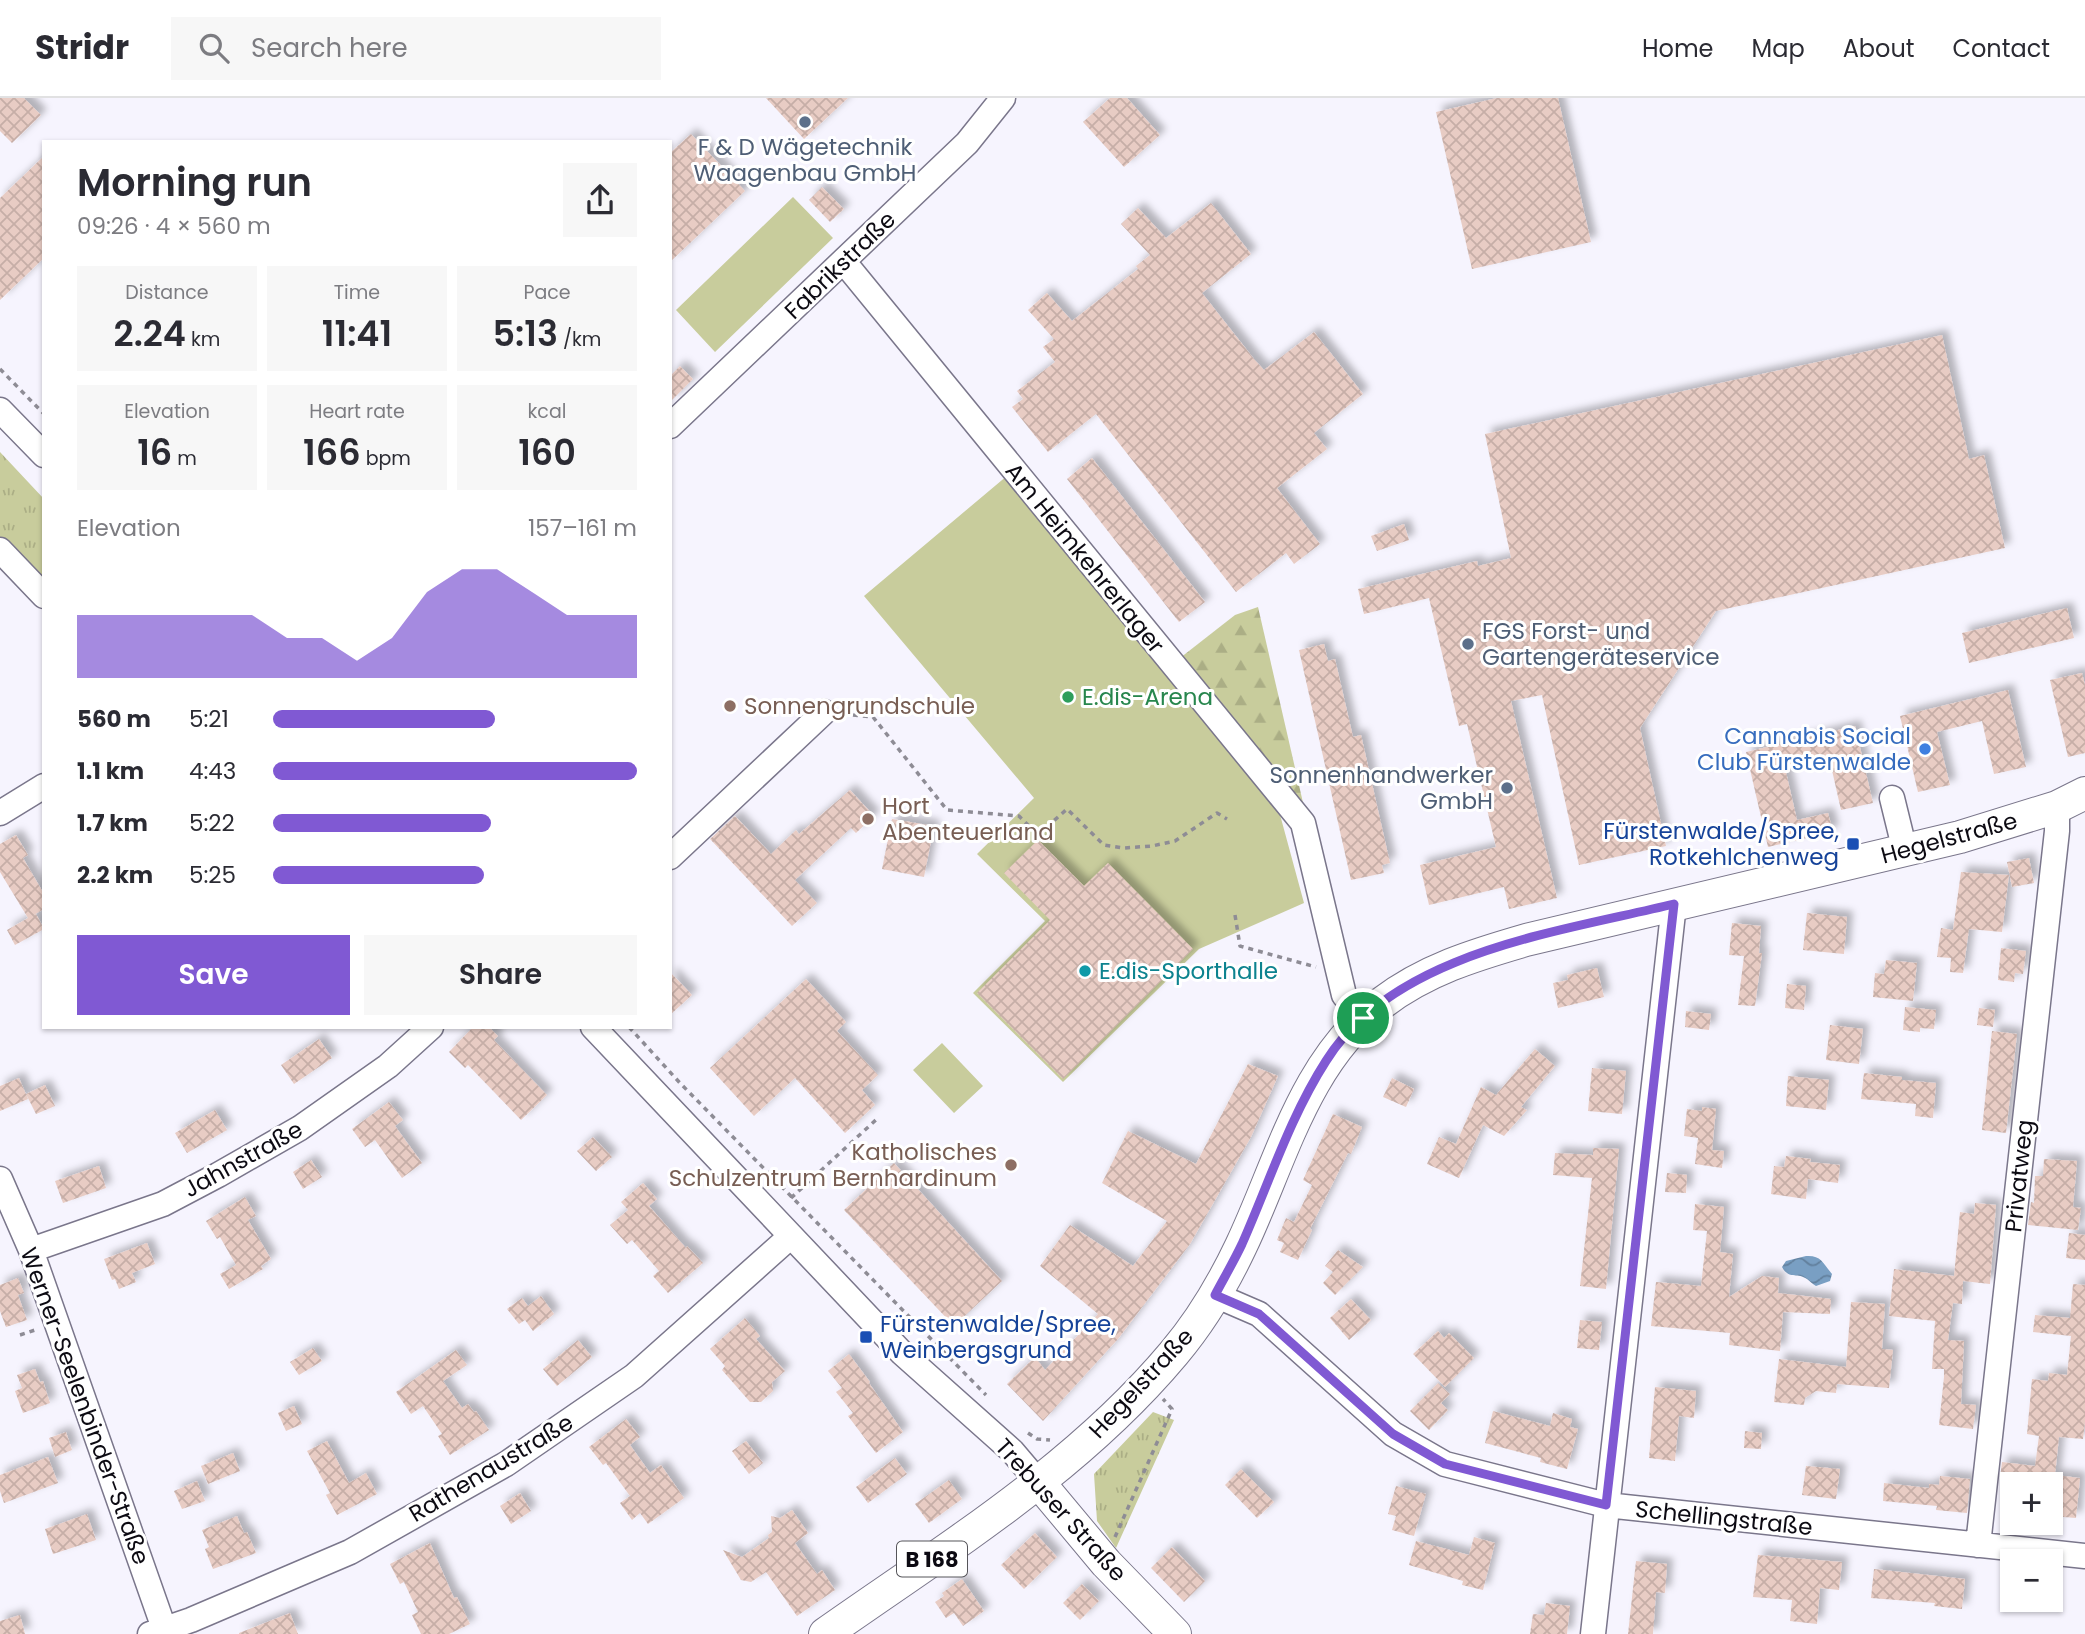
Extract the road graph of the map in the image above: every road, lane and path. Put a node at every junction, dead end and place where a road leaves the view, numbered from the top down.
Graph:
1 (1003, 98) edge
2 (844, 262) junction
3 (0, 369) edge
4 (0, 410) edge
5 (42, 412) edge
6 (672, 424) edge
7 (42, 453) edge
8 (0, 550) edge
9 (42, 594) edge
10 (824, 712) joint
11 (42, 787) edge
12 (2085, 793) edge
13 (1892, 798) dead end
14 (2057, 807) junction
15 (1, 811) edge
16 (1227, 819) dead end
17 (1905, 851) junction
18 (672, 856) edge
19 (1674, 904) junction
20 (1235, 915) dead end
21 (1338, 973) junction
22 (1363, 1018) junction
23 (429, 1029) edge
24 (595, 1029) edge
25 (631, 1029) edge
26 (877, 1118) dead end
27 (1, 1183) edge
28 (792, 1197) junction
29 (771, 1216) junction
30 (791, 1236) junction
31 (31, 1250) junction
32 (1215, 1295) junction
33 (1148, 1383) junction
34 (993, 1403) dead end
35 (1021, 1428) dead end
36 (1052, 1440) dead end
37 (1040, 1484) junction
38 (1606, 1505) junction
39 (1978, 1545) junction
40 (1112, 1546) dead end
41 (2085, 1556) edge
42 (160, 1633) edge
43 (825, 1634) edge
44 (1175, 1634) edge
45 (1593, 1634) edge

1 - 2 street, Fabrikstraße
2 - 6 street, Fabrikstraße
2 - 21 street, Am Heimkehrerlager
3 - 5 path
4 - 7 street
8 - 9 street
10 - 16 path
10 - 18 street
11 - 15 street
12 - 14 main road, Hegelstraße
13 - 17 street
14 - 17 main road, Hegelstraße
14 - 39 street, Privatweg
17 - 19 main road, Hegelstraße
19 - 22 main road, Hegelstraße
19 - 38 street
20 - 21 path
21 - 22 street, Am Heimkehrerlager
22 - 32 main road, Hegelstraße
23 - 31 street, Jahnstraße
24 - 29 street, Trebuser Straße
25 - 28 path
26 - 28 path
27 - 31 street, Werner-Seelenbinder-Straße
28 - 29 path
28 - 34 path
29 - 30 street, Trebuser Straße
30 - 37 street, Trebuser Straße
30 - 42 street, Rathenaustraße
31 - 42 street, Werner-Seelenbinder-Straße
32 - 33 main road, Hegelstraße
32 - 38 street, Schellingstraße
33 - 37 main road, Hegelstraße
33 - 40 path
35 - 36 path
37 - 43 main road, B 168
37 - 44 main road, Trebuser Straße
38 - 39 street, Schellingstraße
38 - 45 street
39 - 41 street, Schellingstraße

